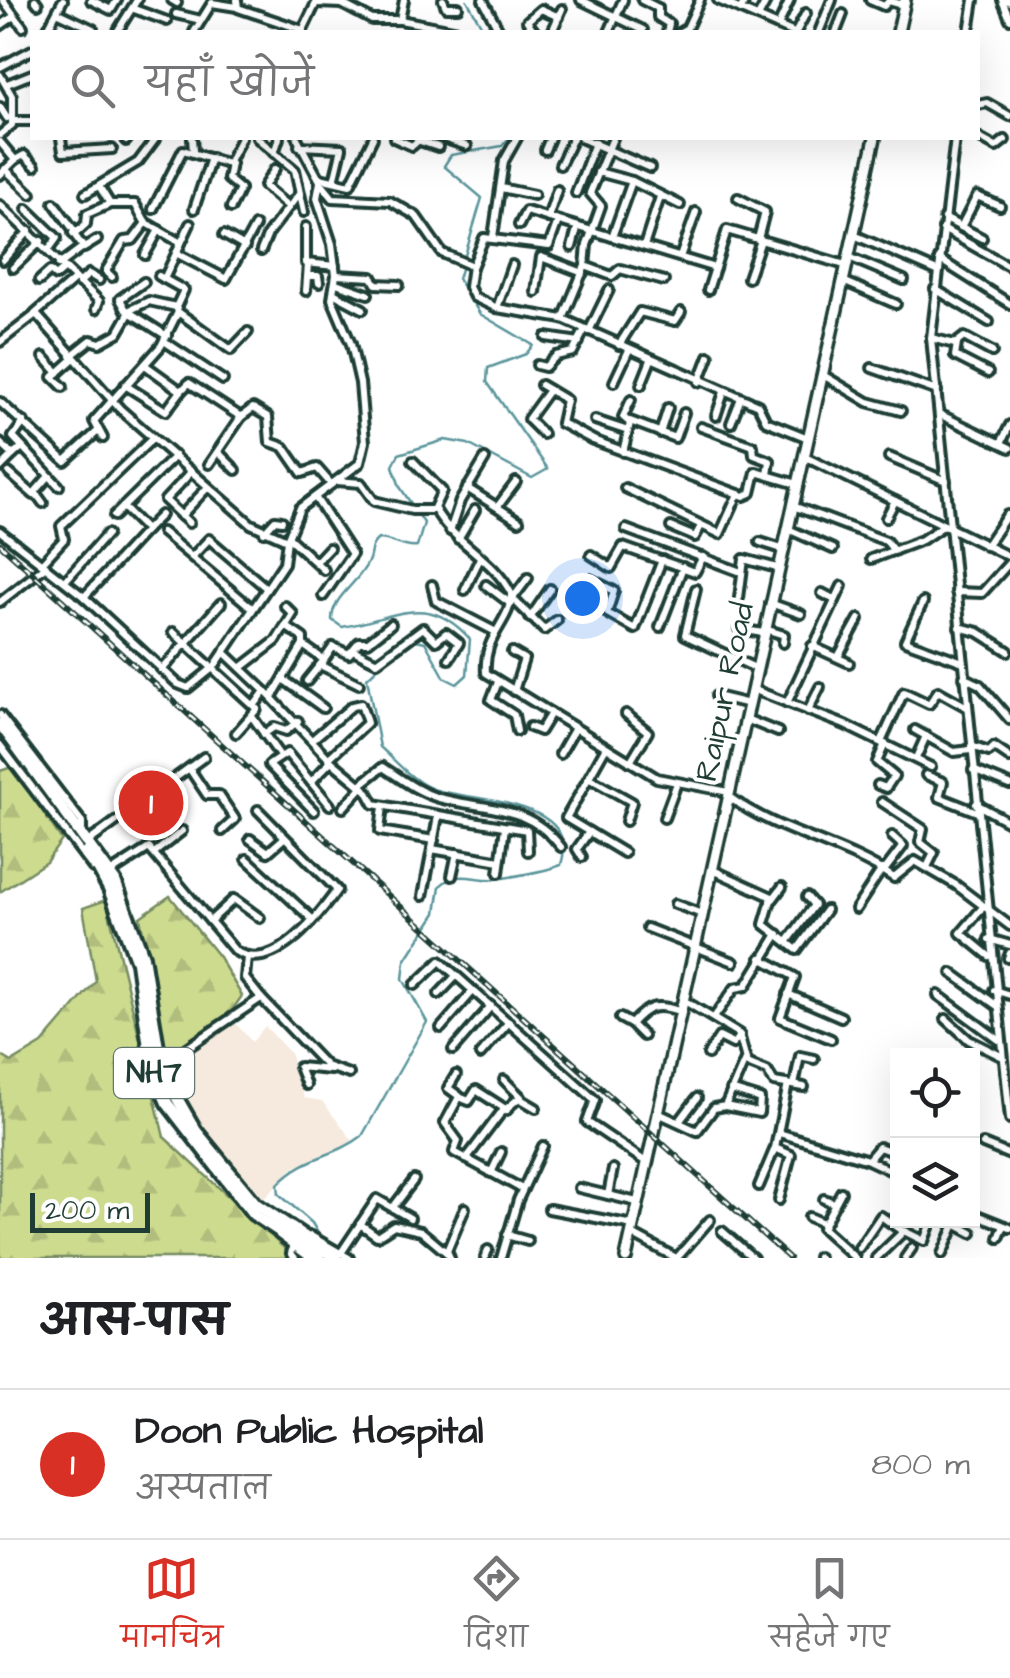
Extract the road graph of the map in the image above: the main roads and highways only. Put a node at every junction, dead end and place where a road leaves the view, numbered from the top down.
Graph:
1 (904, 3) edge
2 (898, 30) edge
3 (876, 140) edge
4 (0, 724) edge
5 (0, 734) edge
6 (83, 840) junction
7 (280, 1229) junction
8 (342, 1256) edge
9 (320, 1258) edge
10 (626, 1258) edge

1 - 2 main road
3 - 10 main road, Raipur Road
4 - 6 highway, NH7
5 - 6 highway, NH7
6 - 7 highway, NH7
6 - 7 highway, NH7
7 - 8 highway, NH7
7 - 9 highway, NH7

